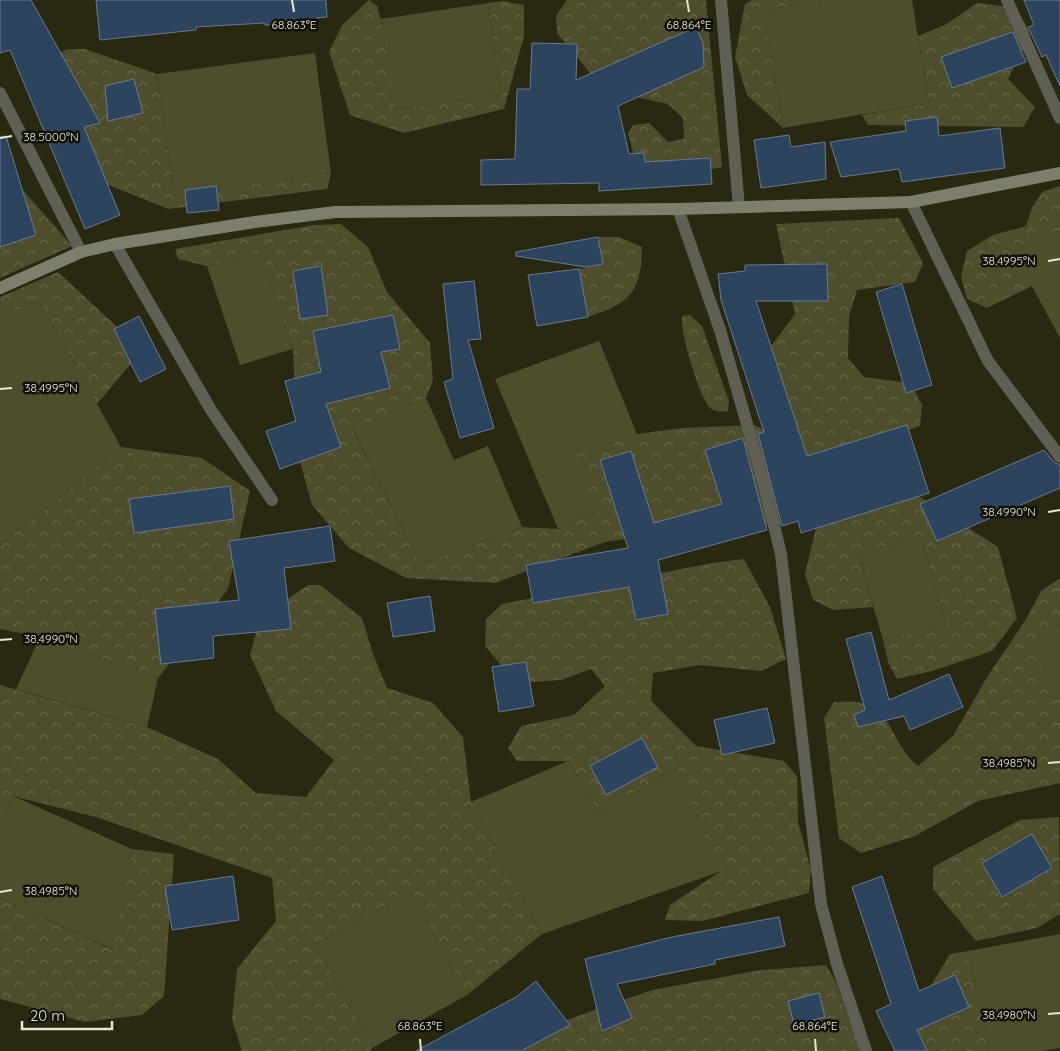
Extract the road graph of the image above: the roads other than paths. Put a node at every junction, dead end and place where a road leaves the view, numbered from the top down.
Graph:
1 (721, 0) edge
2 (1006, 0) edge
3 (0, 93) edge
4 (1060, 118) edge
5 (1060, 173) edge
6 (911, 202) junction
7 (739, 207) junction
8 (678, 209) junction
9 (115, 244) junction
10 (81, 252) junction
11 (0, 288) edge
12 (1060, 457) edge
13 (272, 500) dead end
14 (866, 1051) edge

1 - 7 lane
2 - 4 lane
3 - 10 lane
5 - 6 street
6 - 7 street
6 - 12 lane
7 - 8 street
8 - 9 street
8 - 14 lane
9 - 10 street
9 - 13 lane
10 - 11 street

